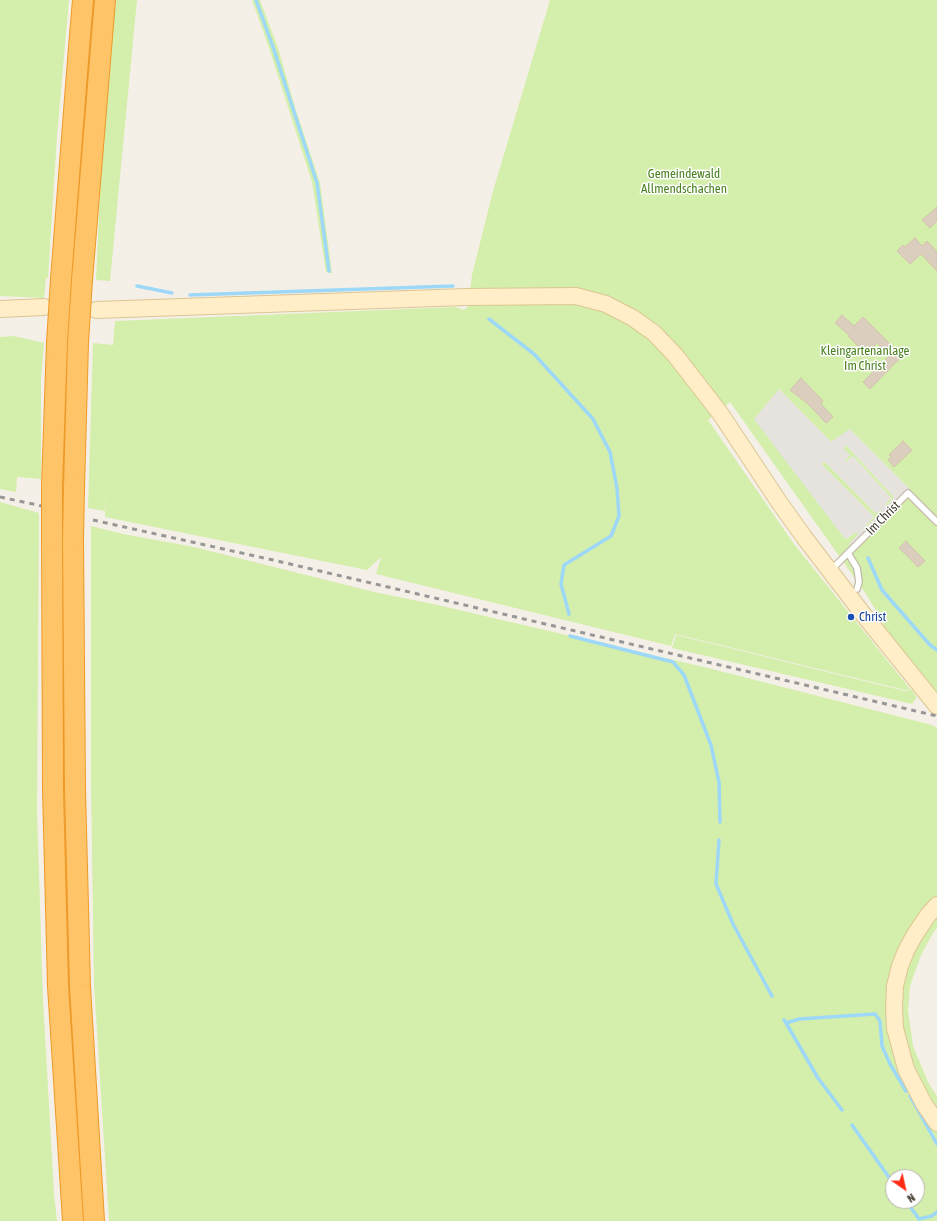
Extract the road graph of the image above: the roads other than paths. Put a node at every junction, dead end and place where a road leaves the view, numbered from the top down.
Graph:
1 (84, 0) edge
2 (105, 0) edge
3 (44, 307) dead end
4 (0, 309) edge
5 (96, 310) dead end
6 (937, 522) edge
7 (848, 553) junction
8 (830, 572) junction
9 (857, 589) dead end
10 (937, 706) edge
11 (937, 905) edge
12 (937, 1123) edge
13 (73, 1221) edge
14 (94, 1221) edge

1 - 13 highway, bridge
2 - 14 highway, bridge
3 - 4 main road
5 - 8 main road
6 - 7 lane, Im Christ
7 - 8 lane, Im Christ
7 - 9 lane
8 - 10 main road
11 - 12 main road

